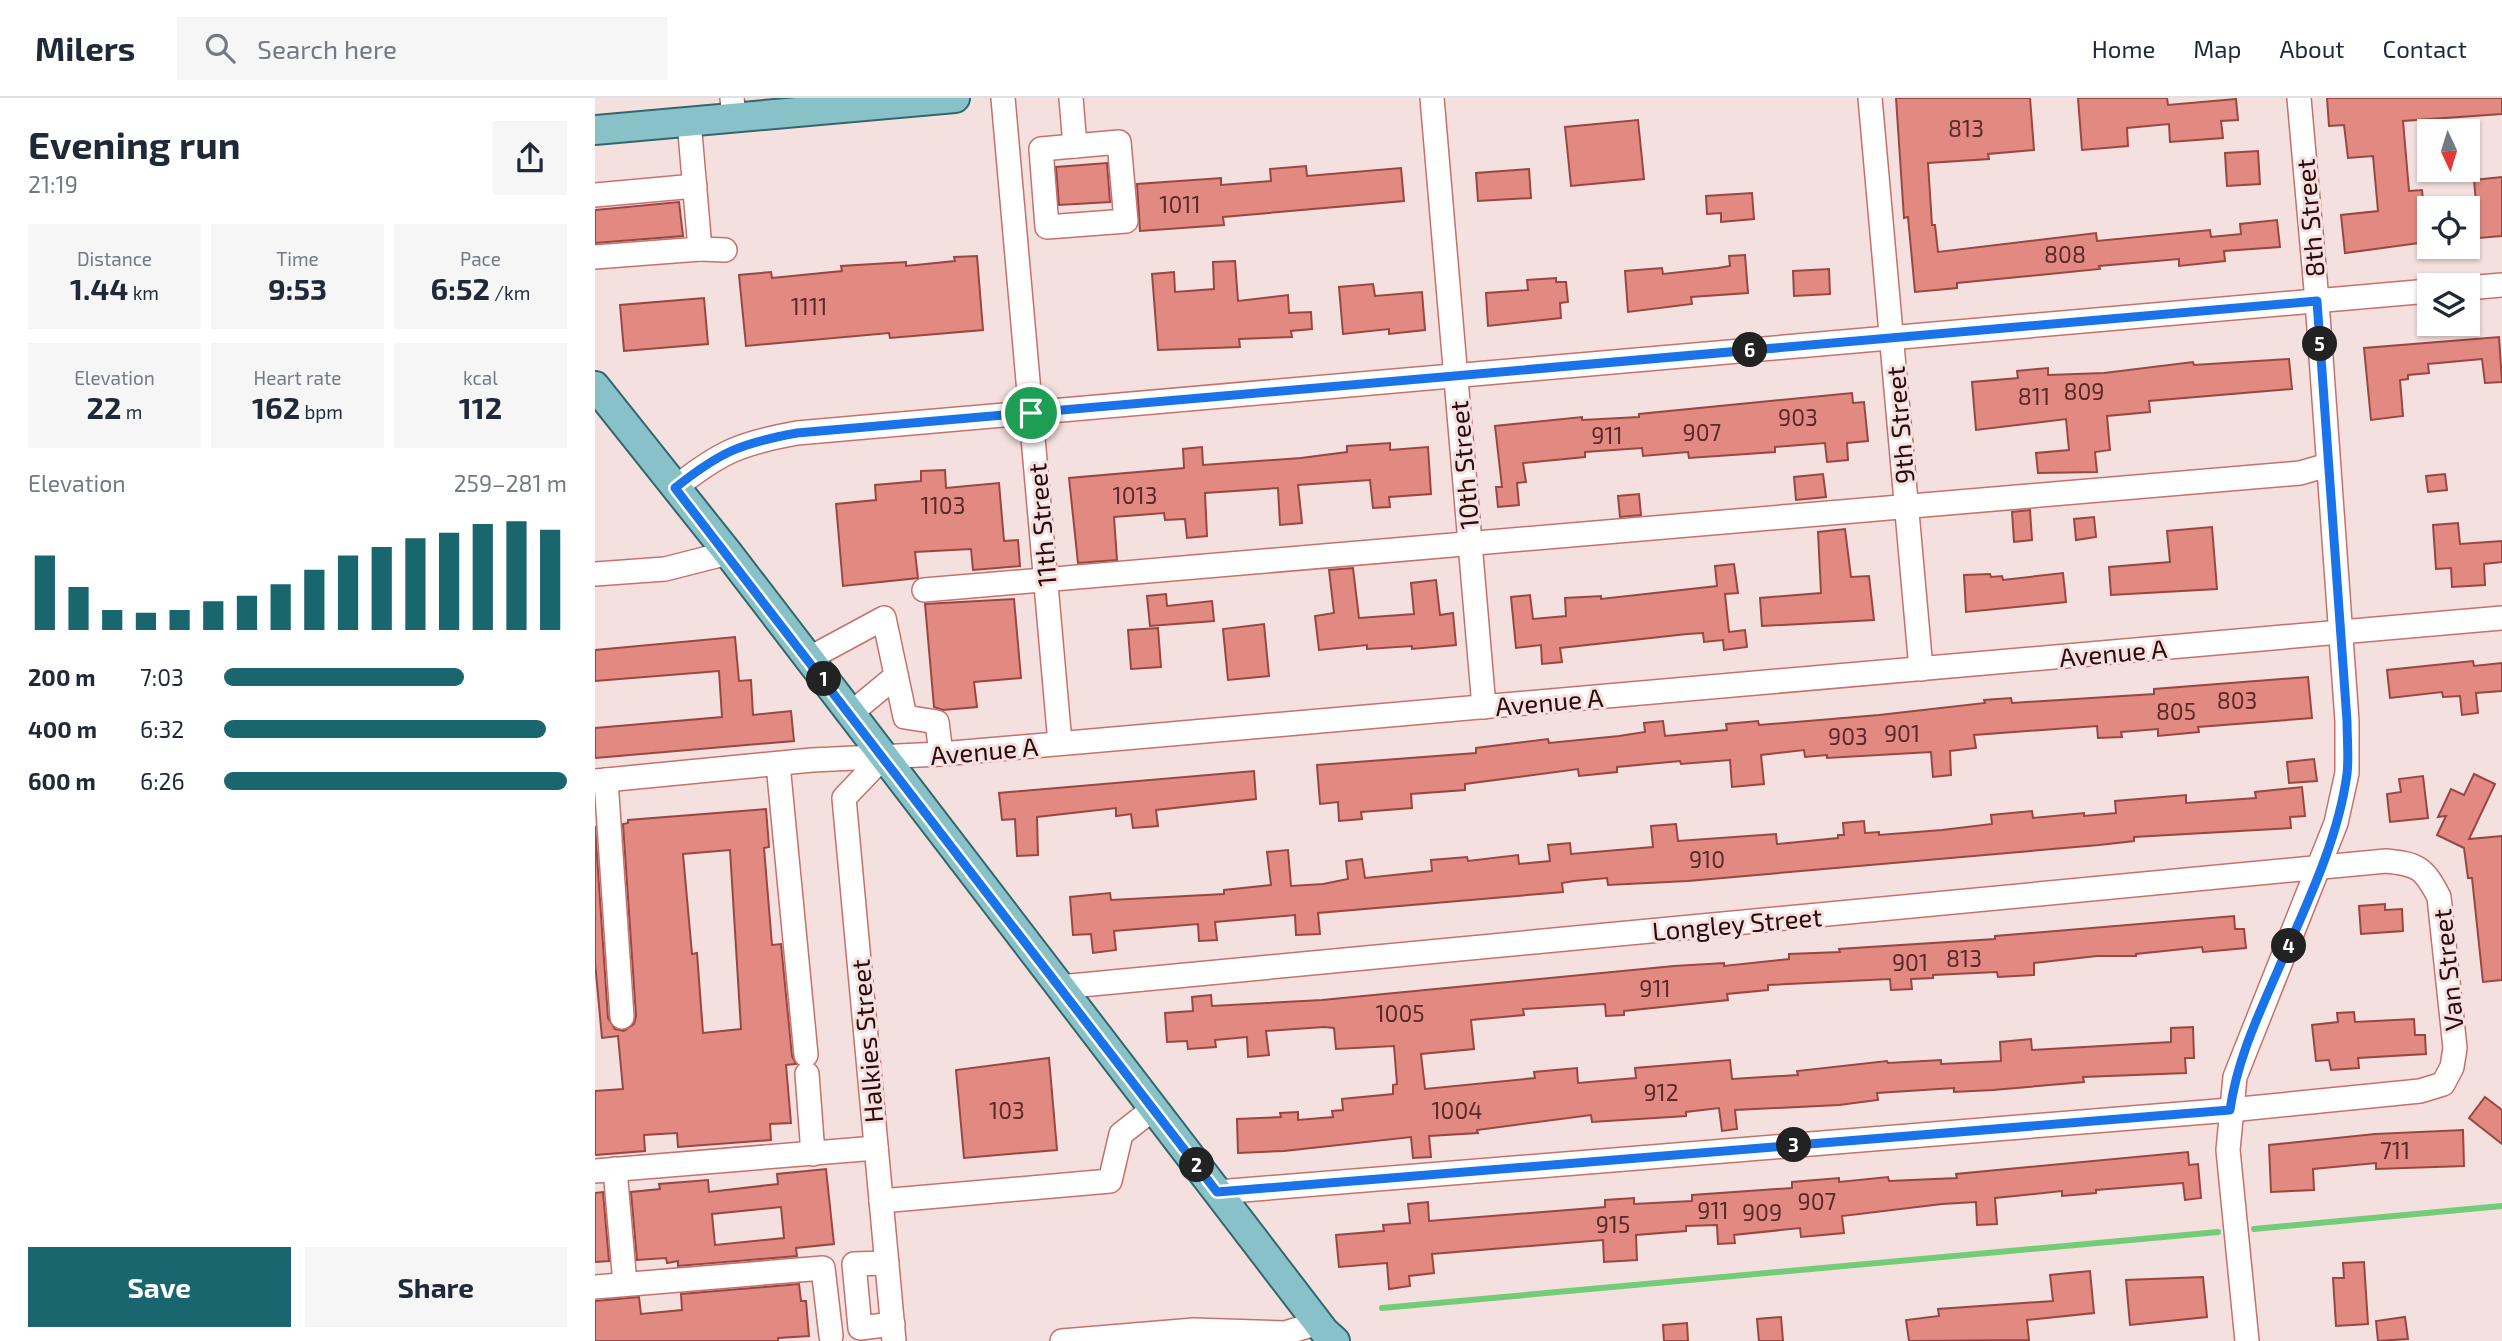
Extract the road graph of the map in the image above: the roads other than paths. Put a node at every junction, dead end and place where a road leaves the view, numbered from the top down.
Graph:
1 (955, 98) edge
2 (1003, 98) edge
3 (1071, 98) edge
4 (1432, 98) edge
5 (1870, 98) edge
6 (2299, 98) edge
7 (851, 103) edge
8 (733, 108) edge
9 (689, 121) junction
10 (595, 130) edge
11 (1075, 146) junction
12 (695, 186) junction
13 (595, 195) edge
14 (1047, 220) junction
15 (1014, 223) junction
16 (700, 249) junction
17 (725, 250) dead end
18 (595, 257) edge
19 (2502, 285) edge
20 (2480, 287) edge
21 (2417, 292) edge
22 (2317, 301) junction
23 (1891, 338) junction
24 (1456, 376) junction
25 (595, 386) edge
26 (1031, 413) junction
27 (2328, 465) junction
28 (675, 488) junction
29 (1906, 506) junction
30 (1470, 543) junction
31 (728, 553) junction
32 (595, 574) edge
33 (1046, 579) junction
34 (924, 590) dead end
35 (2502, 618) edge
36 (2340, 632) junction
37 (808, 659) junction
38 (1921, 669) junction
39 (896, 676) junction
40 (1484, 707) junction
41 (851, 714) junction
42 (1060, 743) junction
43 (941, 754) junction
44 (883, 757) junction
45 (778, 764) junction
46 (600, 780) edge
47 (2414, 864) joint
48 (2319, 868) junction
49 (1060, 987) junction
50 (622, 1017) dead end
51 (1153, 1109) junction
52 (2230, 1110) junction
53 (876, 1149) junction
54 (813, 1154) junction
55 (605, 1170) edge
56 (1217, 1192) junction
57 (881, 1201) junction
58 (887, 1263) junction
59 (625, 1284) junction
60 (595, 1287) edge
61 (893, 1332) edge
62 (1326, 1334) edge
63 (831, 1336) dead end
64 (1243, 1336) edge
65 (1285, 1337) edge
66 (1062, 1341) edge
67 (2247, 1341) edge

1 - 7 main road
2 - 15 street, 11th Street
3 - 11 street
4 - 24 street, 10th Street
5 - 23 street, 9th Street
6 - 22 street, 8th Street
7 - 8 main road
8 - 9 main road
9 - 10 main road
9 - 12 street
11 - 14 street
11 - 14 street
12 - 13 street
12 - 16 street
14 - 15 street
15 - 26 street, 11th Street
16 - 17 street
16 - 18 street
19 - 20 street
21 - 22 street
22 - 23 street
22 - 27 street, 8th Street
23 - 24 street
23 - 29 street, 9th Street
24 - 26 street
24 - 30 street, 10th Street
25 - 28 main road
26 - 28 street
26 - 33 street, 11th Street
27 - 29 street
27 - 36 street, 8th Street
28 - 31 main road
29 - 30 street
29 - 38 street, 9th Street
30 - 33 street
30 - 40 street, 10th Street
31 - 32 street
31 - 37 main road
33 - 34 street
33 - 42 street, 11th Street
35 - 36 street, Avenue A
36 - 38 street, Avenue A
36 - 48 street, 8th Street
37 - 39 street
37 - 41 main road
38 - 40 street, Avenue A
39 - 41 street
39 - 43 street
40 - 42 street, Avenue A
41 - 44 main road
42 - 43 street, Avenue A
43 - 44 street, Avenue A
44 - 45 street, Avenue A
44 - 49 main road
44 - 53 street, Halkies Street
45 - 46 street, Avenue A
45 - 54 street
46 - 50 street
47 - 48 street, Longley Street
47 - 52 street, Van Street
48 - 49 street, Longley Street
48 - 52 street, 8th Street
49 - 51 main road
51 - 56 main road
51 - 57 street
52 - 56 street
52 - 67 street, 8th Street
53 - 54 street
53 - 57 street, Halkies Street
54 - 55 street
55 - 59 street
56 - 62 main road
57 - 58 street, Halkies Street
58 - 61 street, Halkies Street
58 - 61 street
59 - 60 street
59 - 63 street
62 - 65 street
64 - 65 street
64 - 66 street

